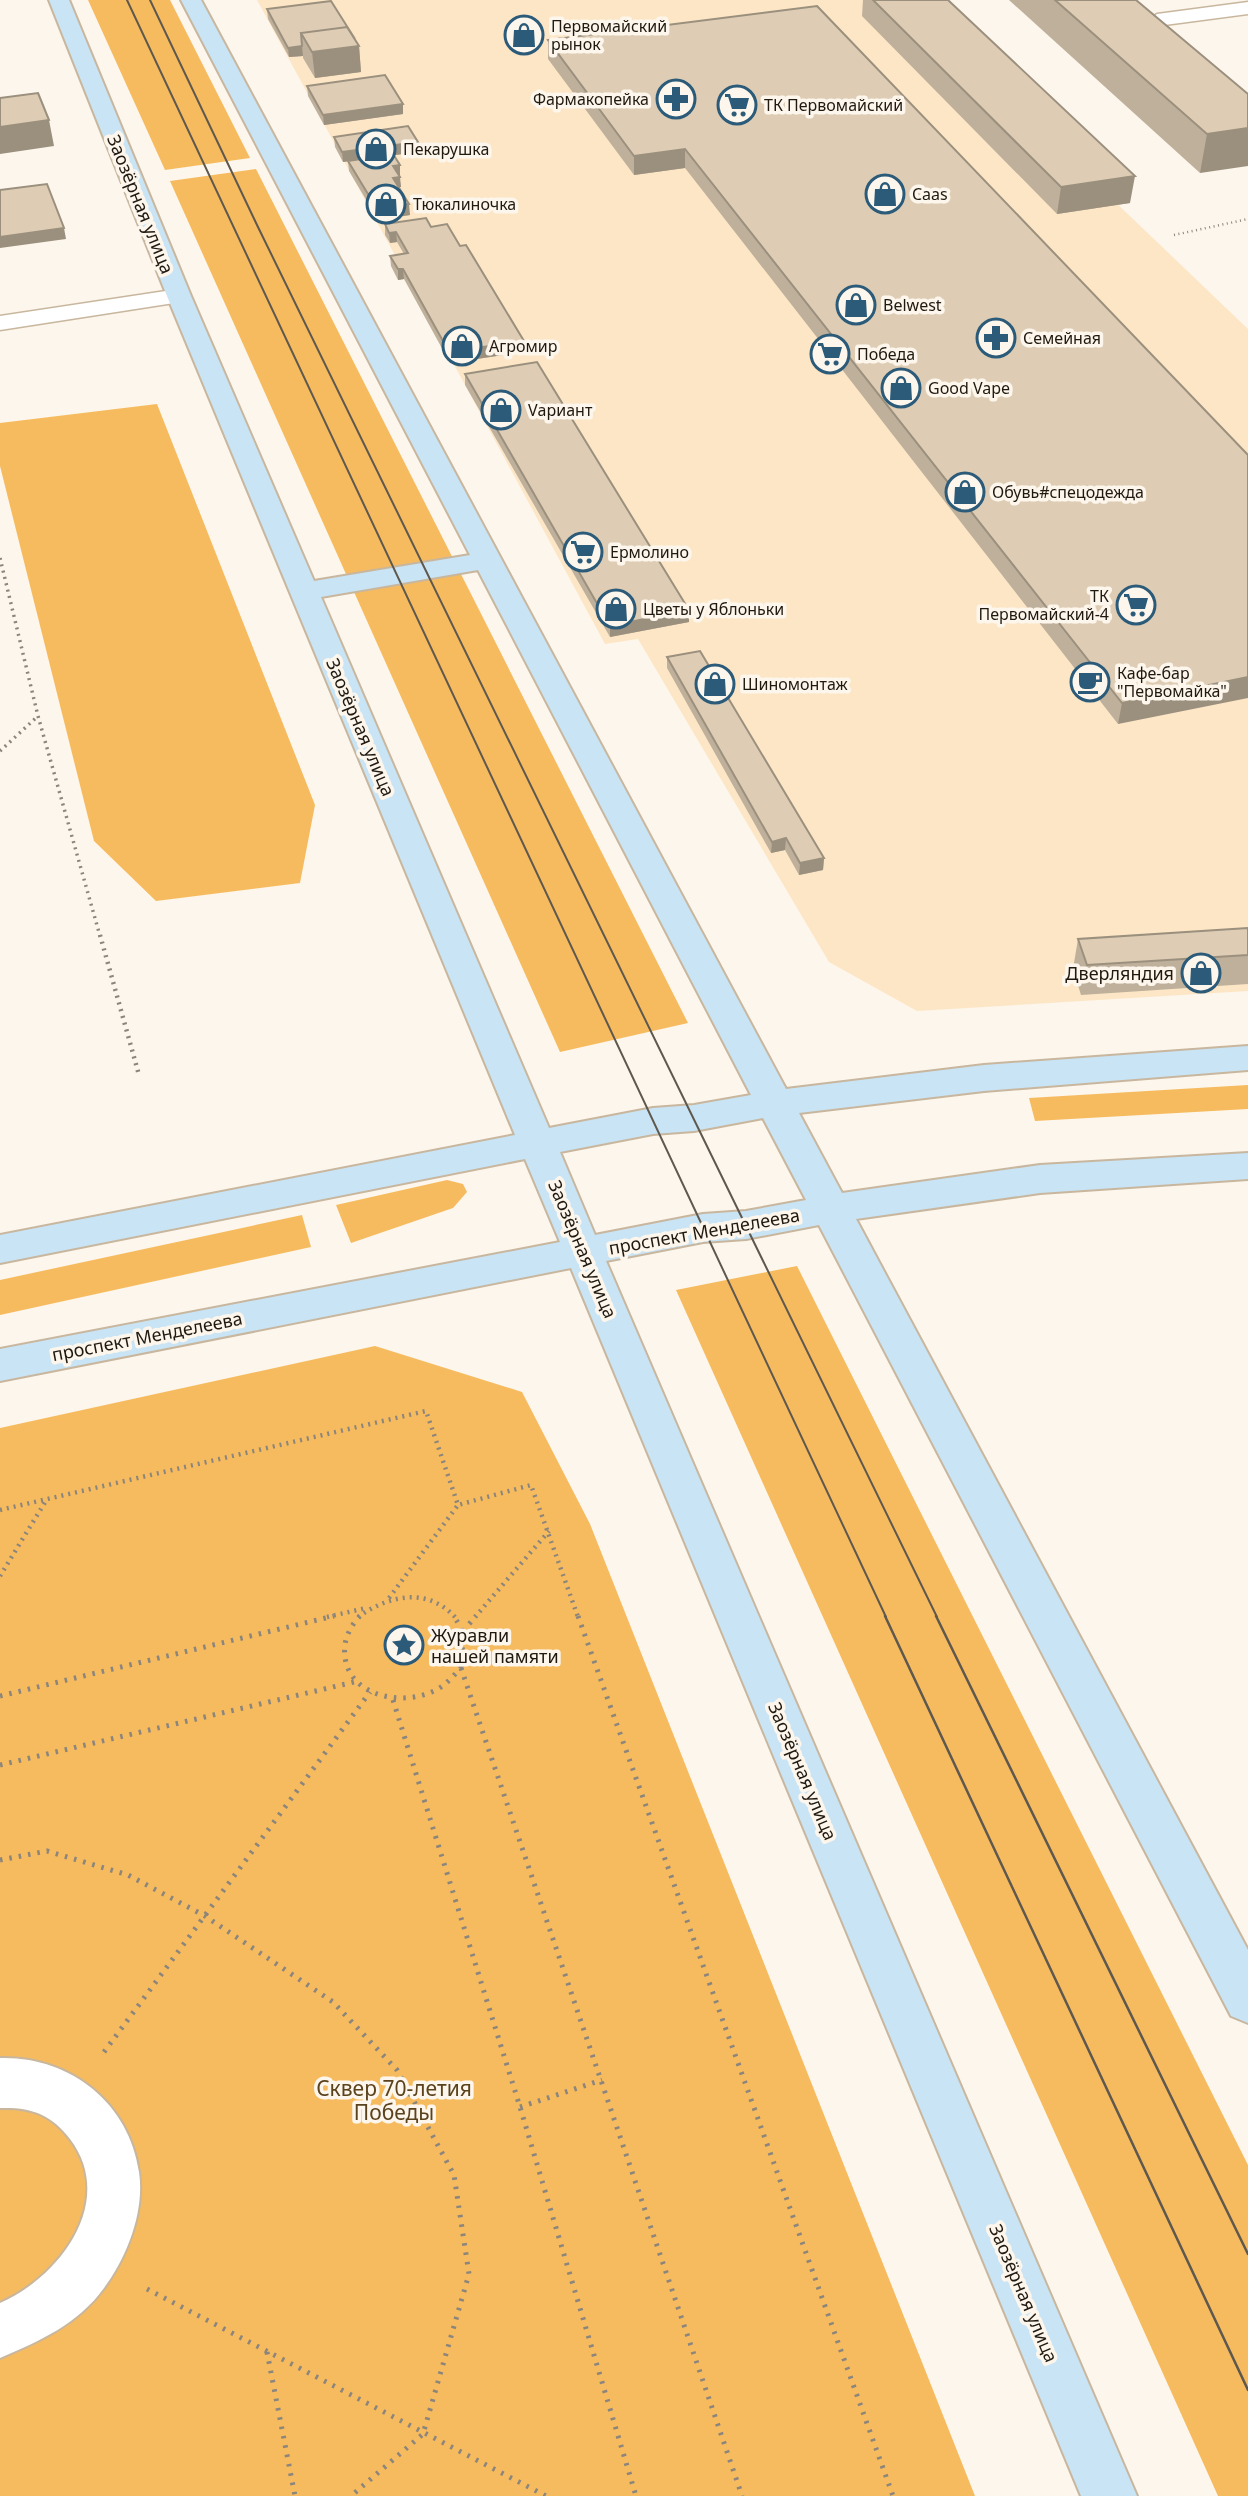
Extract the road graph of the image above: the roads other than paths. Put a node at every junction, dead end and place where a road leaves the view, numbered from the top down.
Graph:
1 (59, 0) edge
2 (191, 0) edge
3 (1141, 7) edge
4 (1248, 8) edge
5 (1157, 20) junction
6 (1177, 37) edge
7 (179, 296) junction
8 (0, 323) edge
9 (488, 560) junction
10 (304, 591) junction
11 (1248, 1058) edge
12 (775, 1103) junction
13 (538, 1143) junction
14 (1248, 1166) edge
15 (830, 1209) junction
16 (0, 1249) edge
17 (584, 1252) junction
18 (0, 1365) edge
19 (1248, 1999) edge
20 (0, 2083) edge
21 (0, 2331) edge
22 (1109, 2496) edge

1 - 7 main road, Заозёрная улица
2 - 9 main road
3 - 5 lane
4 - 5 lane
5 - 6 lane
7 - 8 lane
7 - 10 main road, Заозёрная улица
9 - 10 main road
9 - 12 main road
10 - 13 main road, Заозёрная улица
11 - 12 main road
12 - 13 main road
12 - 15 main road
13 - 16 main road
13 - 17 main road, Заозёрная улица
14 - 15 main road, проспект Менделеева
15 - 17 main road, проспект Менделеева
15 - 19 main road
17 - 18 main road, проспект Менделеева
17 - 22 main road, Заозёрная улица
20 - 21 street

